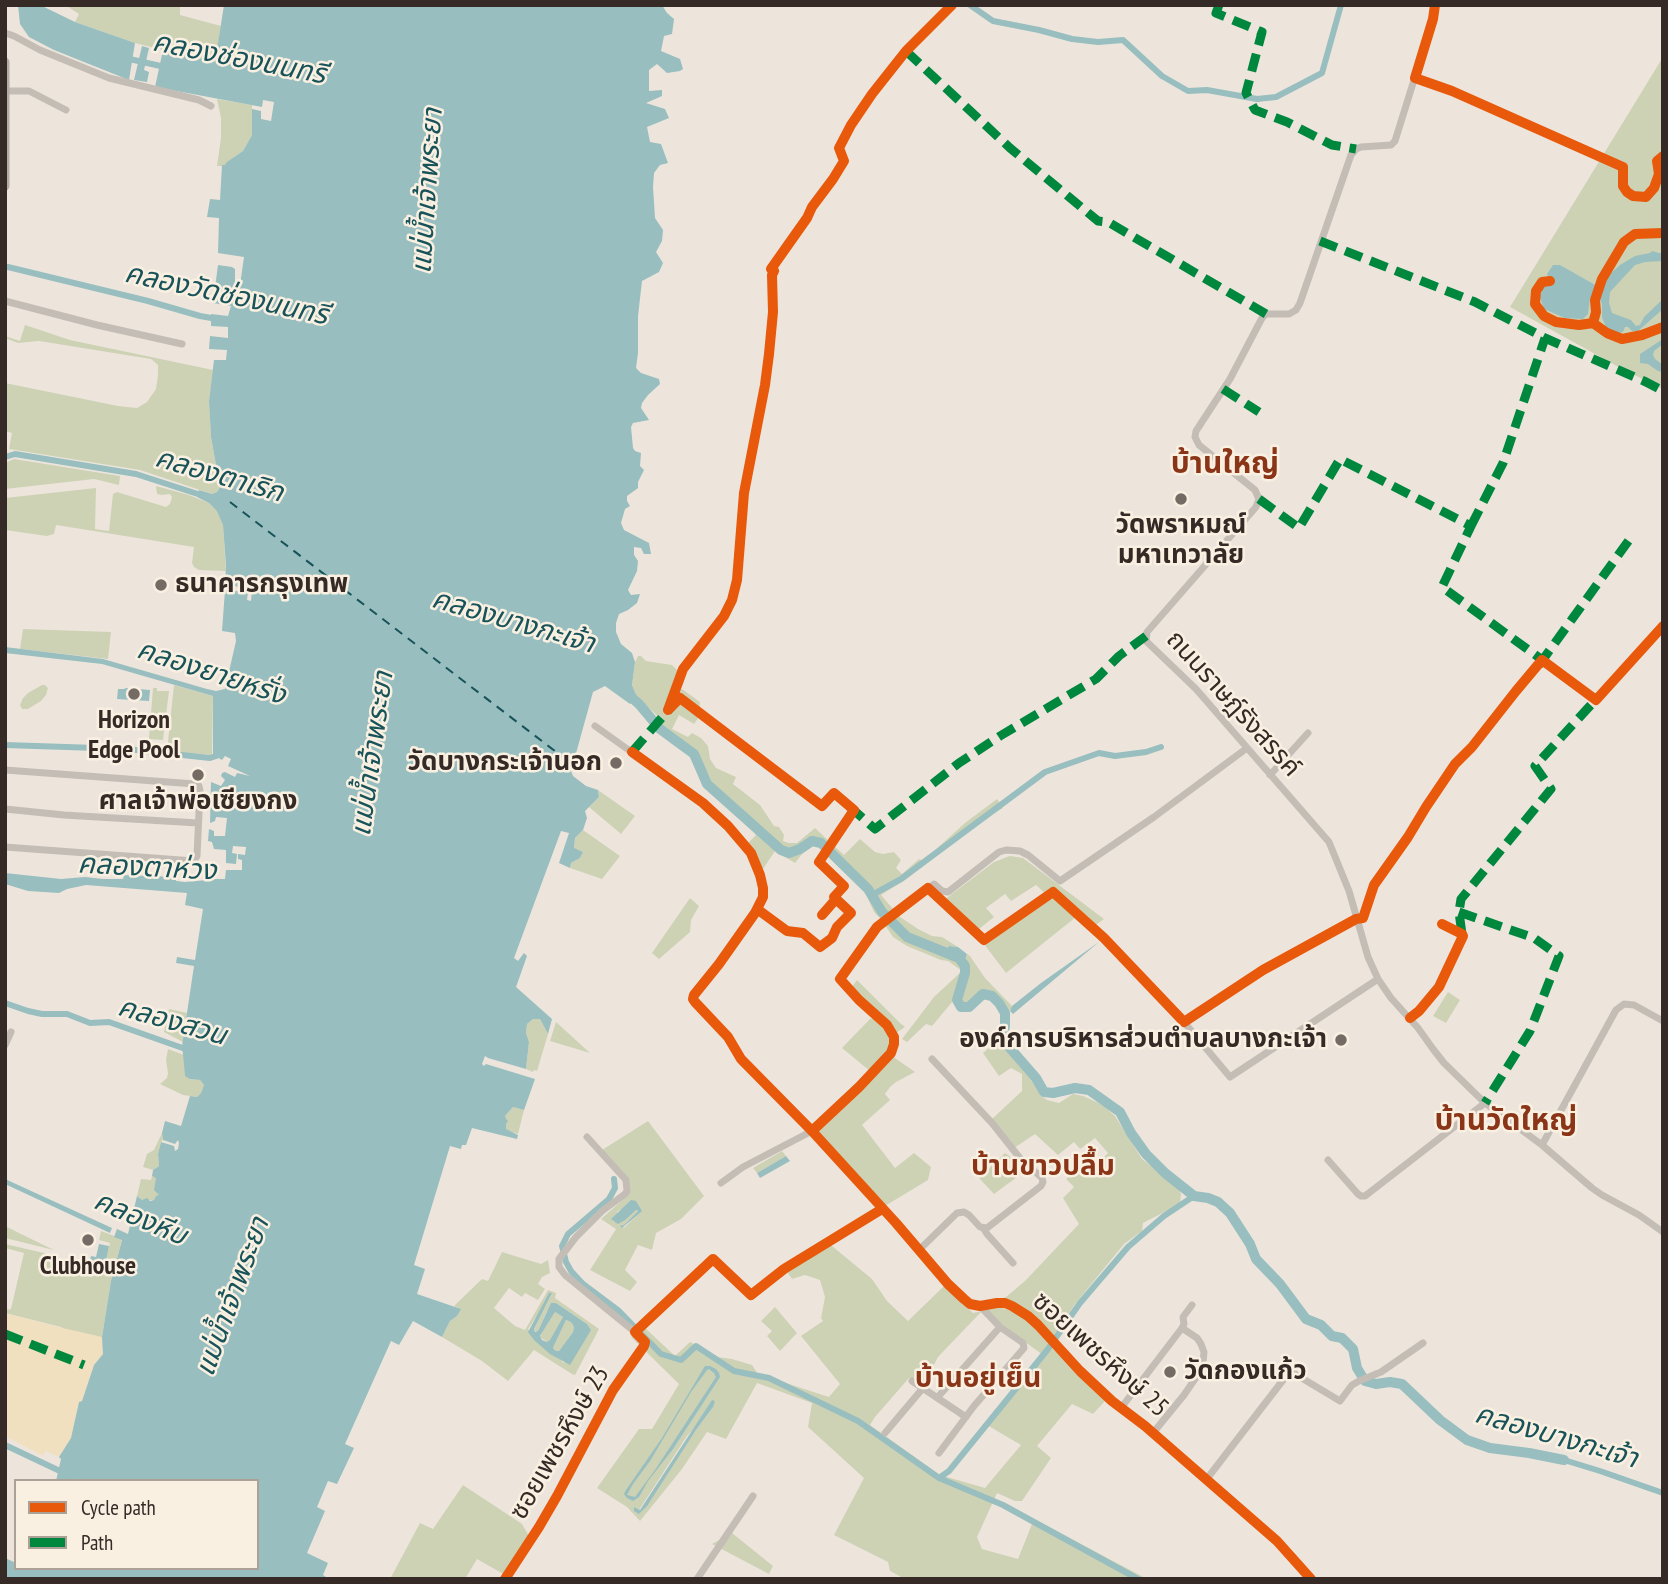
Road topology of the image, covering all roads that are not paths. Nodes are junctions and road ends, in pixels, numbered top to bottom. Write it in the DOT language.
graph roads {
  1 [pos="1435,5"];
  2 [pos="5,33"];
  3 [pos="5,62"];
  4 [pos="6,91"];
  5 [pos="211,106"];
  6 [pos="66,110"];
  7 [pos="5,186"];
  8 [pos="5,301"];
  9 [pos="182,344"];
  10 [pos="595,726"];
  11 [pos="1308,733"];
  12 [pos="1247,748"];
  13 [pos="5,770"];
  14 [pos="1270,775"];
  15 [pos="5,809"];
  16 [pos="198,823"];
  17 [pos="5,847"];
  18 [pos="1109,944"];
  19 [pos="1378,979"];
  20 [pos="1663,1021"];
  21 [pos="11,1032"];
  22 [pos="5,1045"];
  23 [pos="932,1059"];
  24 [pos="1485,1103"];
  25 [pos="812,1131"];
  26 [pos="587,1137"];
  27 [pos="1542,1145"];
  28 [pos="1328,1160"];
  29 [pos="721,1183"];
  30 [pos="984,1229"];
  31 [pos="1663,1232"];
  32 [pos="919,1250"];
  33 [pos="1013,1263"];
  34 [pos="1192,1305"];
  35 [pos="980,1306"];
  36 [pos="1000,1327"];
  37 [pos="1182,1328"];
  38 [pos="1423,1343"];
  39 [pos="912,1381"];
  40 [pos="923,1388"];
  41 [pos="937,1398"];
  42 [pos="1121,1408"];
  43 [pos="966,1417"];
  44 [pos="885,1433"];
  45 [pos="1153,1433"];
  46 [pos="939,1453"];
  47 [pos="1206,1480"];
  48 [pos="753,1496"];
  49 [pos="505,1579"];
  50 [pos="698,1579"];
  51 [pos="1311,1579"];
  1 -- 12 [label="street, ถนนราษฎ์รังสรรค์"];
  2 -- 5 [label="street"];
  3 -- 4 [label="main road"];
  4 -- 6 [label="street"];
  4 -- 7 [label="main road"];
  8 -- 9 [label="street"];
  10 -- 25 [label="street, ซอยเพชรหึงษ์ 25"];
  11 -- 14 [label="street"];
  12 -- 14 [label="street, ถนนราษฎ์รังสรรค์"];
  12 -- 25 [label="street"];
  13 -- 16 [label="street"];
  14 -- 19 [label="street, ถนนราษฎ์รังสรรค์"];
  15 -- 16 [label="street"];
  16 -- 17 [label="street"];
  18 -- 19 [label="street"];
  19 -- 24 [label="street, ถนนราษฎ์รังสรรค์"];
  20 -- 27 [label="street"];
  21 -- 22 [label="street"];
  23 -- 30 [label="street"];
  24 -- 27 [label="street, ถนนราษฎ์รังสรรค์"];
  24 -- 28 [label="street"];
  25 -- 29 [label="street"];
  25 -- 32 [label="street, ซอยเพชรหึงษ์ 25"];
  26 -- 49 [label="street, ซอยเพชรหึงษ์ 23"];
  27 -- 31 [label="street, ถนนราษฎ์รังสรรค์"];
  30 -- 32 [label="street"];
  30 -- 33 [label="street"];
  32 -- 35 [label="street, ซอยเพชรหึงษ์ 25"];
  34 -- 37 [label="street"];
  35 -- 36 [label="street"];
  35 -- 42 [label="street, ซอยเพชรหึงษ์ 25"];
  36 -- 41 [label="street"];
  36 -- 43 [label="street"];
  37 -- 42 [label="street"];
  37 -- 45 [label="street"];
  38 -- 47 [label="street"];
  39 -- 40 [label="street"];
  40 -- 41 [label="street"];
  40 -- 44 [label="street"];
  41 -- 43 [label="street"];
  42 -- 45 [label="street, ซอยเพชรหึงษ์ 25"];
  43 -- 46 [label="street"];
  45 -- 47 [label="street, ซอยเพชรหึงษ์ 25"];
  47 -- 51 [label="street, ซอยเพชรหึงษ์ 25"];
  48 -- 50 [label="street"];
}
